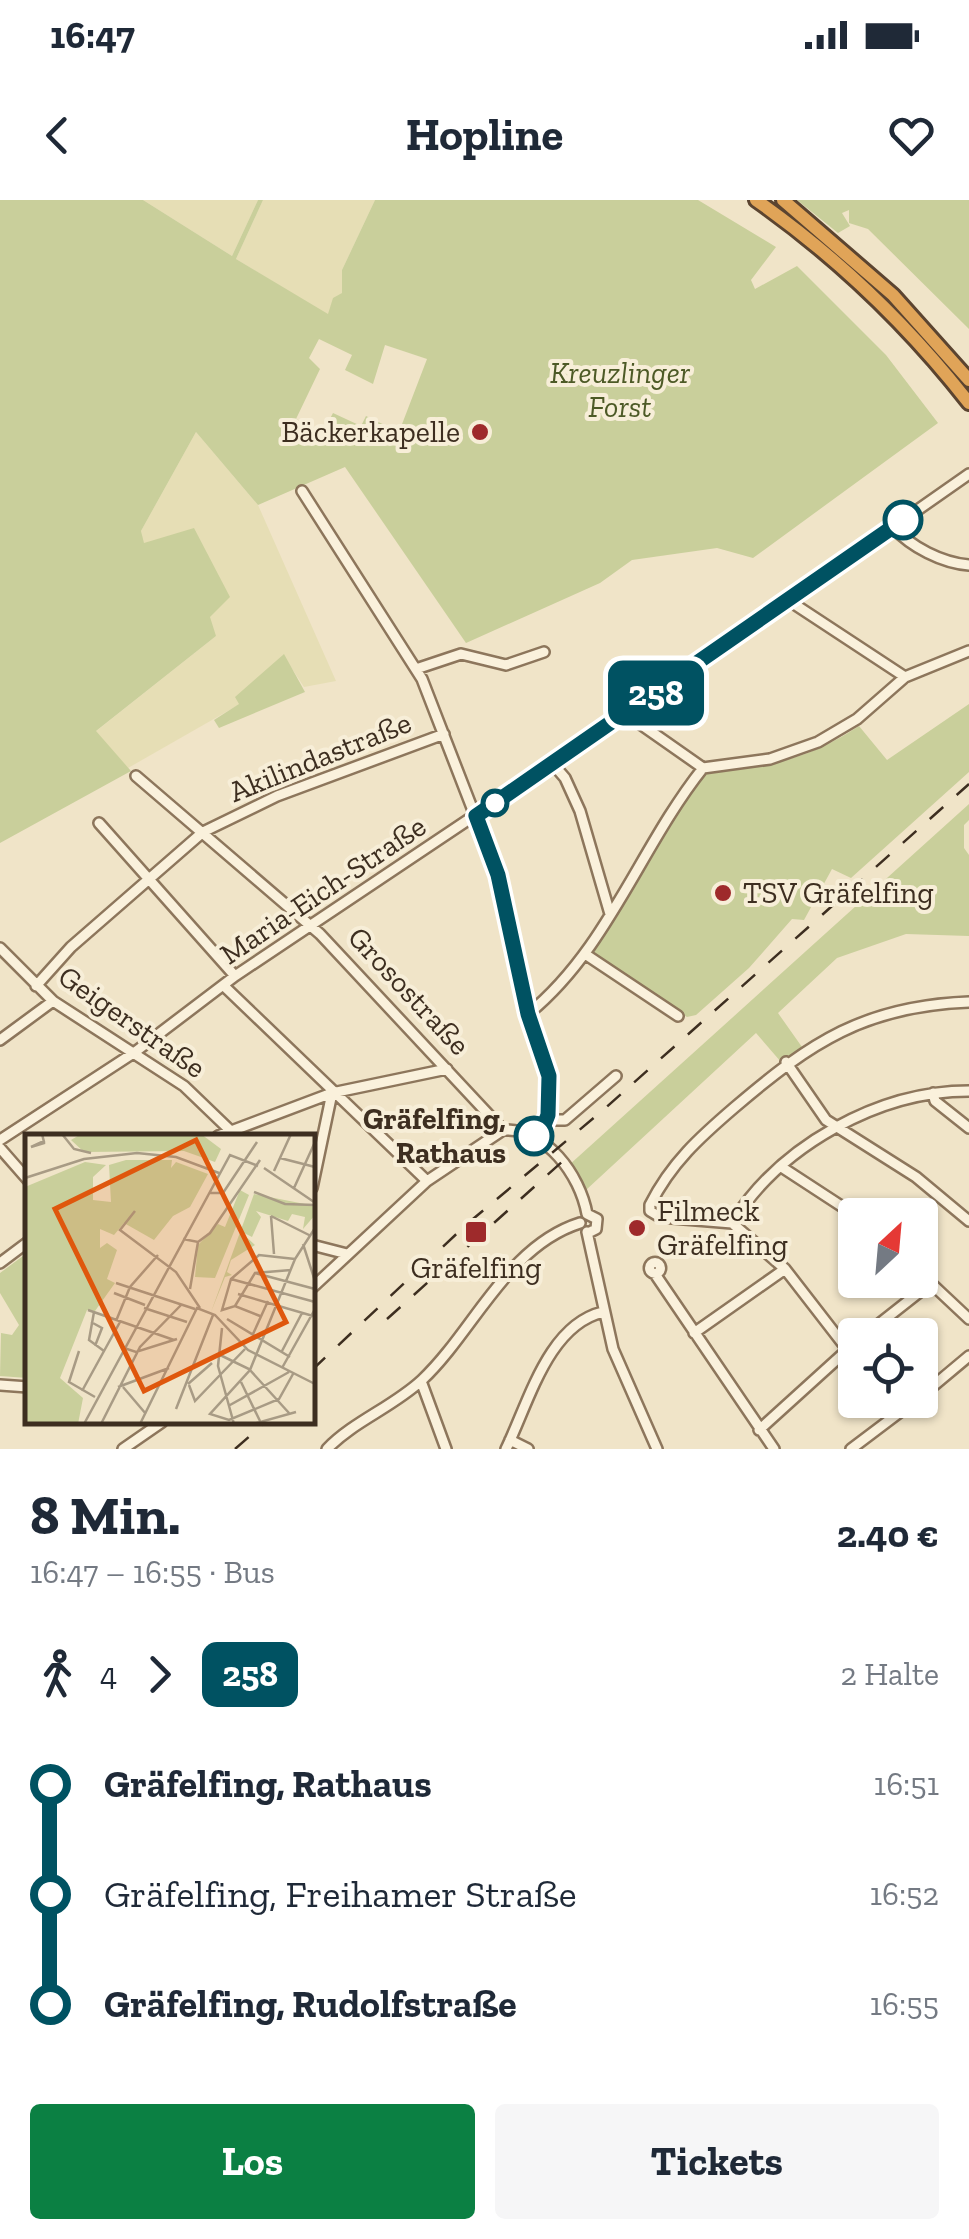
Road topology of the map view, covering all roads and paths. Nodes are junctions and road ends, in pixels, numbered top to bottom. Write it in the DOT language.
graph roads {
  1 [pos="756,200"];
  2 [pos="782,200"];
  3 [pos="969,380"];
  4 [pos="969,403"];
  5 [pos="969,474"];
  6 [pos="302,491"];
  7 [pos="893,528"];
  8 [pos="969,565"];
  9 [pos="788,600"];
  10 [pos="969,651"];
  11 [pos="544,652"];
  12 [pos="416,669"];
  13 [pos="905,677"];
  14 [pos="626,714"];
  15 [pos="444,734"];
  16 [pos="553,764"];
  17 [pos="703,768"];
  18 [pos="136,776"];
  19 [pos="476,816"];
  20 [pos="99,823"];
  21 [pos="203,832"];
  22 [pos="150,878"];
  23 [pos="610,914"];
  24 [pos="312,928"];
  25 [pos="0,948"];
  26 [pos="585,954"];
  27 [pos="236,976"];
  28 [pos="36,986"];
  29 [pos="224,987"];
  30 [pos="53,1001"];
  31 [pos="969,1002"];
  32 [pos="528,1014"];
  33 [pos="678,1016"];
  34 [pos="0,1040"];
  35 [pos="135,1052"];
  36 [pos="786,1062"];
  37 [pos="447,1069"];
  38 [pos="616,1076"];
  39 [pos="969,1091"];
  40 [pos="332,1093"];
  41 [pos="933,1093"];
  42 [pos="546,1120"];
  43 [pos="837,1126"];
  44 [pos="969,1128"];
  45 [pos="502,1130"];
  46 [pos="234,1134"];
  47 [pos="539,1138"];
  48 [pos="0,1140"];
  49 [pos="0,1148"];
  50 [pos="783,1168"];
  51 [pos="315,1174"];
  52 [pos="25,1177"];
  53 [pos="427,1181"];
  54 [pos="838,1205"];
  55 [pos="584,1219"];
  56 [pos="969,1221"];
  57 [pos="732,1222"];
  58 [pos="590,1232"];
  59 [pos="25,1244"];
  60 [pos="315,1246"];
  61 [pos="346,1254"];
  62 [pos="0,1262"];
  63 [pos="785,1268"];
  64 [pos="654,1274"];
  65 [pos="315,1285"];
  66 [pos="938,1290"];
  67 [pos="912,1298"];
  68 [pos="603,1312"];
  69 [pos="887,1318"];
  70 [pos="969,1319"];
  71 [pos="838,1331"];
  72 [pos="694,1333"];
  73 [pos="969,1356"];
  74 [pos="838,1358"];
  75 [pos="420,1382"];
  76 [pos="938,1382"];
  77 [pos="0,1385"];
  78 [pos="25,1388"];
  79 [pos="894,1418"];
  80 [pos="159,1424"];
  81 [pos="759,1430"];
  82 [pos="508,1445"];
  83 [pos="859,1447"];
  84 [pos="123,1449"];
  85 [pos="328,1449"];
  86 [pos="446,1449"];
  87 [pos="528,1449"];
  88 [pos="657,1449"];
  89 [pos="774,1449"];
  1 -- 4 [label="highway"];
  2 -- 3 [label="highway"];
  5 -- 7 [label="street, Maria-Eich-Straße"];
  6 -- 12 [label="street"];
  7 -- 8 [label="street"];
  7 -- 9 [label="street, Maria-Eich-Straße"];
  9 -- 13 [label="street"];
  9 -- 14 [label="street, Maria-Eich-Straße"];
  10 -- 13 [label="street"];
  11 -- 12 [label="street"];
  12 -- 15 [label="street"];
  13 -- 17 [label="street"];
  14 -- 16 [label="street, Maria-Eich-Straße"];
  14 -- 17 [label="street"];
  15 -- 19 [label="street"];
  15 -- 21 [label="street, Akilindastraße"];
  16 -- 19 [label="street, Maria-Eich-Straße"];
  16 -- 23 [label="street"];
  17 -- 23 [label="street"];
  18 -- 21 [label="street, Grosostraße"];
  19 -- 24 [label="street, Maria-Eich-Straße"];
  19 -- 32 [label="street"];
  20 -- 22 [label="street"];
  21 -- 22 [label="street, Akilindastraße"];
  21 -- 24 [label="street, Grosostraße"];
  22 -- 27 [label="street"];
  22 -- 28 [label="street, Akilindastraße"];
  23 -- 26 [label="street"];
  24 -- 27 [label="street, Maria-Eich-Straße"];
  24 -- 37 [label="street, Grosostraße"];
  25 -- 28 [label="street, Geigerstraße"];
  26 -- 32 [label="street"];
  26 -- 33 [label="street"];
  27 -- 29 [label="street, Maria-Eich-Straße"];
  28 -- 30 [label="street, Geigerstraße"];
  29 -- 35 [label="street, Maria-Eich-Straße"];
  29 -- 40 [label="street"];
  30 -- 34 [label="street"];
  30 -- 35 [label="street, Geigerstraße"];
  31 -- 36 [label="street"];
  32 -- 42 [label="street"];
  35 -- 46 [label="street, Geigerstraße"];
  35 -- 48 [label="street, Maria-Eich-Straße"];
  36 -- 43 [label="street"];
  36 -- 57 [label="street"];
  37 -- 40 [label="street"];
  37 -- 45 [label="street, Grosostraße"];
  38 -- 42 [label="street"];
  39 -- 41 [label="street"];
  40 -- 46 [label="street"];
  40 -- 51 [label="street"];
  40 -- 53 [label="street"];
  41 -- 43 [label="street"];
  41 -- 44 [label="street"];
  42 -- 47 [label="street"];
  43 -- 50 [label="street"];
  43 -- 56 [label="street"];
  45 -- 47 [label="street"];
  45 -- 53 [label="street"];
  47 -- 55 [label="street"];
  49 -- 52 [label="street"];
  50 -- 54 [label="street"];
  50 -- 57 [label="street"];
  53 -- 61 [label="street"];
  55 -- 58 [label="street"];
  55 -- 58 [label="street"];
  55 -- 75 [label="street"];
  57 -- 63 [label="street"];
  58 -- 68 [label="street"];
  59 -- 62 [label="street"];
  60 -- 61 [label="street"];
  61 -- 65 [label="street"];
  63 -- 71 [label="street"];
  63 -- 72 [label="street"];
  64 -- 72 [label="street"];
  66 -- 70 [label="street"];
  67 -- 69 [label="street"];
  68 -- 82 [label="street"];
  68 -- 88 [label="street"];
  72 -- 81 [label="street"];
  73 -- 76 [label="street"];
  74 -- 81 [label="street"];
  75 -- 85 [label="street"];
  75 -- 86 [label="street"];
  77 -- 78 [label="street"];
  79 -- 83 [label="street"];
  80 -- 84 [label="street"];
  81 -- 89 [label="street"];
  82 -- 87 [label="street"];
}
